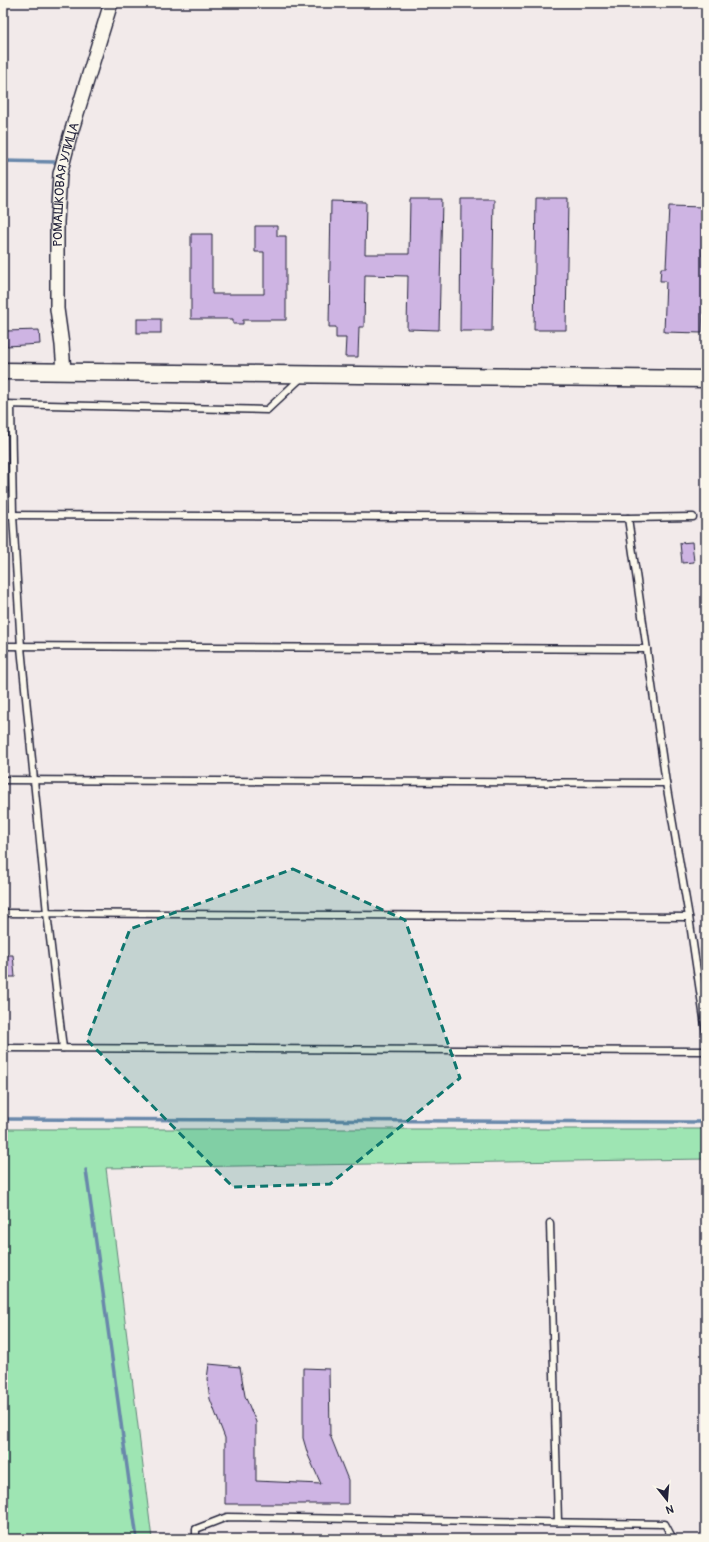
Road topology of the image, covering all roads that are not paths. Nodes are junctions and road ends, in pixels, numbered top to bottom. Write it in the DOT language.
graph roads {
  1 [pos="111,3"];
  2 [pos="3,370"];
  3 [pos="64,371"];
  4 [pos="305,374"];
  5 [pos="706,379"];
  6 [pos="3,404"];
  7 [pos="11,405"];
  8 [pos="3,515"];
  9 [pos="13,515"];
  10 [pos="693,517"];
  11 [pos="628,518"];
  12 [pos="3,646"];
  13 [pos="21,646"];
  14 [pos="647,649"];
  15 [pos="3,780"];
  16 [pos="33,780"];
  17 [pos="666,783"];
  18 [pos="3,913"];
  19 [pos="47,913"];
  20 [pos="689,917"];
  21 [pos="706,1032"];
  22 [pos="3,1048"];
  23 [pos="63,1048"];
  24 [pos="706,1051"];
  25 [pos="550,1223"];
  26 [pos="558,1522"];
  27 [pos="196,1539"];
  28 [pos="673,1539"];
  1 -- 3 [label="street, РОМАШКОВАЯ УЛИЦА"];
  2 -- 3 [label="street"];
  3 -- 4 [label="street"];
  4 -- 5 [label="street"];
  4 -- 7 [label="lane"];
  6 -- 7 [label="lane"];
  7 -- 9 [label="lane"];
  8 -- 9 [label="lane"];
  9 -- 11 [label="lane"];
  9 -- 13 [label="lane"];
  10 -- 11 [label="lane"];
  11 -- 14 [label="lane"];
  12 -- 13 [label="lane"];
  13 -- 14 [label="lane"];
  13 -- 16 [label="lane"];
  14 -- 17 [label="lane"];
  15 -- 16 [label="lane"];
  16 -- 17 [label="lane"];
  16 -- 19 [label="lane"];
  17 -- 20 [label="lane"];
  18 -- 19 [label="lane"];
  19 -- 20 [label="lane"];
  19 -- 23 [label="lane"];
  20 -- 21 [label="lane"];
  22 -- 23 [label="lane"];
  23 -- 24 [label="lane"];
  25 -- 26 [label="lane"];
  26 -- 27 [label="lane"];
  26 -- 28 [label="lane"];
}
